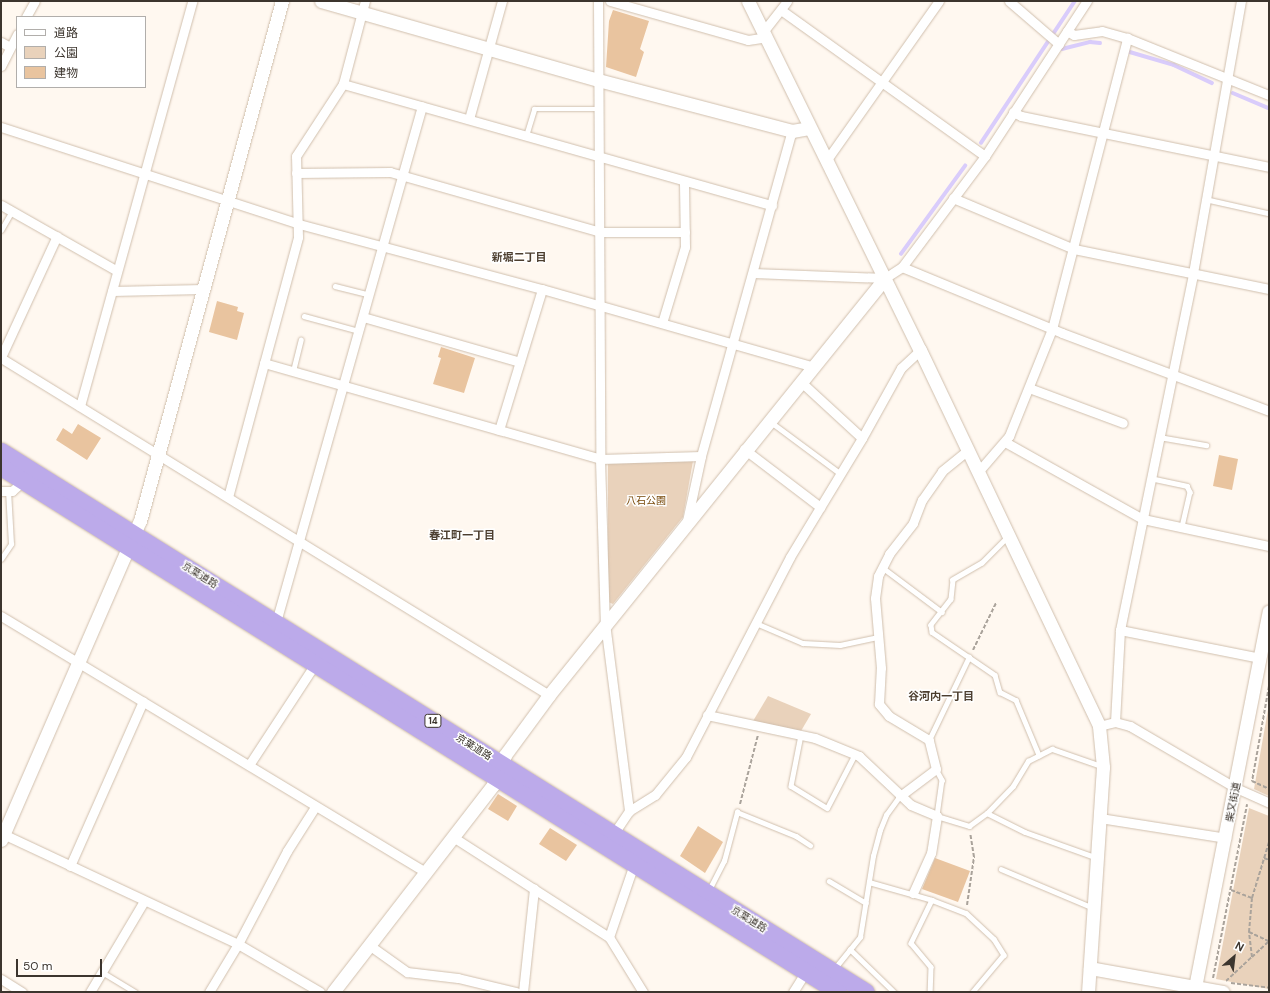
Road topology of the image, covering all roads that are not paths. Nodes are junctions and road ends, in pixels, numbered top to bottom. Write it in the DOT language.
graph roads {
  1 [pos="35,1"];
  2 [pos="192,1"];
  3 [pos="282,1"];
  4 [pos="321,1"];
  5 [pos="502,1"];
  6 [pos="598,1"];
  7 [pos="610,1"];
  8 [pos="748,1"];
  9 [pos="787,1"];
  10 [pos="939,1"];
  11 [pos="1009,1"];
  12 [pos="1087,1"];
  13 [pos="1241,1"];
  14 [pos="364,7"];
  15 [pos="781,10"];
  16 [pos="27,16"];
  17 [pos="1067,31"];
  18 [pos="764,35"];
  19 [pos="16,36"];
  20 [pos="1127,38"];
  21 [pos="1,42"];
  22 [pos="1059,44"];
  23 [pos="10,48"];
  24 [pos="489,48"];
  25 [pos="1,66"];
  26 [pos="1227,79"];
  27 [pos="598,80"];
  28 [pos="882,82"];
  29 [pos="343,84"];
  30 [pos="1269,95"];
  31 [pos="422,106"];
  32 [pos="599,109"];
  33 [pos="1013,112"];
  34 [pos="469,119"];
  35 [pos="1,127"];
  36 [pos="808,128"];
  37 [pos="792,131"];
  38 [pos="1102,133"];
  39 [pos="526,136"];
  40 [pos="1213,155"];
  41 [pos="985,156"];
  42 [pos="599,157"];
  43 [pos="826,161"];
  44 [pos="1269,167"];
  45 [pos="296,173"];
  46 [pos="144,174"];
  47 [pos="404,177"];
  48 [pos="684,181"];
  49 [pos="953,198"];
  50 [pos="1205,199"];
  51 [pos="226,203"];
  52 [pos="1,205"];
  53 [pos="772,205"];
  54 [pos="12,211"];
  55 [pos="1268,213"];
  56 [pos="300,224"];
  57 [pos="1,230"];
  58 [pos="601,232"];
  59 [pos="685,232"];
  60 [pos="57,236"];
  61 [pos="384,246"];
  62 [pos="1074,249"];
  63 [pos="902,268"];
  64 [pos="117,271"];
  65 [pos="753,273"];
  66 [pos="1192,273"];
  67 [pos="885,278"];
  68 [pos="335,286"];
  69 [pos="203,289"];
  70 [pos="542,289"];
  71 [pos="1269,289"];
  72 [pos="112,291"];
  73 [pos="370,295"];
  74 [pos="601,306"];
  75 [pos="304,316"];
  76 [pos="363,317"];
  77 [pos="662,322"];
  78 [pos="1052,329"];
  79 [pos="359,331"];
  80 [pos="301,340"];
  81 [pos="733,344"];
  82 [pos="920,350"];
  83 [pos="1,358"];
  84 [pos="520,362"];
  85 [pos="264,363"];
  86 [pos="812,366"];
  87 [pos="293,371"];
  88 [pos="1171,375"];
  89 [pos="800,381"];
  90 [pos="343,386"];
  91 [pos="1028,388"];
  92 [pos="80,406"];
  93 [pos="1269,411"];
  94 [pos="768,420"];
  95 [pos="1123,423"];
  96 [pos="499,430"];
  97 [pos="1158,436"];
  98 [pos="862,438"];
  99 [pos="1005,442"];
  100 [pos="1206,445"];
  101 [pos="744,449"];
  102 [pos="968,450"];
  103 [pos="1,451"];
  104 [pos="158,454"];
  105 [pos="701,456"];
  106 [pos="600,459"];
  107 [pos="1,467"];
  108 [pos="978,472"];
  109 [pos="841,474"];
  110 [pos="1150,478"];
  111 [pos="23,481"];
  112 [pos="5,491"];
  113 [pos="228,498"];
  114 [pos="820,507"];
  115 [pos="1143,519"];
  116 [pos="687,521"];
  117 [pos="1182,527"];
  118 [pos="1008,538"];
  119 [pos="298,541"];
  120 [pos="132,542"];
  121 [pos="1269,546"];
  122 [pos="1,559"];
  123 [pos="882,567"];
  124 [pos="1269,611"];
  125 [pos="942,612"];
  126 [pos="1,617"];
  127 [pos="276,622"];
  128 [pos="756,622"];
  129 [pos="605,623"];
  130 [pos="1120,630"];
  131 [pos="879,637"];
  132 [pos="969,657"];
  133 [pos="1263,660"];
  134 [pos="80,663"];
  135 [pos="314,664"];
  136 [pos="549,695"];
  137 [pos="143,701"];
  138 [pos="707,715"];
  139 [pos="1115,722"];
  140 [pos="1099,726"];
  141 [pos="801,735"];
  142 [pos="929,740"];
  143 [pos="855,754"];
  144 [pos="1039,755"];
  145 [pos="249,766"];
  146 [pos="1103,767"];
  147 [pos="936,768"];
  148 [pos="499,770"];
  149 [pos="1236,788"];
  150 [pos="900,796"];
  151 [pos="1269,803"];
  152 [pos="315,806"];
  153 [pos="629,811"];
  154 [pos="987,813"];
  155 [pos="937,816"];
  156 [pos="1100,818"];
  157 [pos="614,833"];
  158 [pos="2,836"];
  159 [pos="453,837"];
  160 [pos="1226,838"];
  161 [pos="810,845"];
  162 [pos="1098,858"];
  163 [pos="634,864"];
  164 [pos="70,866"];
  165 [pos="1001,869"];
  166 [pos="425,872"];
  167 [pos="829,881"];
  168 [pos="869,882"];
  169 [pos="534,889"];
  170 [pos="708,893"];
  171 [pos="913,893"];
  172 [pos="932,900"];
  173 [pos="144,901"];
  174 [pos="866,904"];
  175 [pos="1094,908"];
  176 [pos="609,937"];
  177 [pos="238,944"];
  178 [pos="369,945"];
  179 [pos="850,950"];
  180 [pos="1090,968"];
  181 [pos="833,971"];
  182 [pos="102,972"];
  183 [pos="806,972"];
  184 [pos="1,979"];
  185 [pos="1221,987"];
  186 [pos="1195,990"];
  187 [pos="18,991"];
  188 [pos="90,992"];
  189 [pos="135,992"];
  190 [pos="209,992"];
  191 [pos="320,992"];
  192 [pos="333,992"];
  193 [pos="516,992"];
  194 [pos="523,992"];
  195 [pos="643,992"];
  196 [pos="793,992"];
  197 [pos="838,992"];
  198 [pos="866,992"];
  199 [pos="894,992"];
  200 [pos="930,992"];
  201 [pos="973,992"];
  202 [pos="1088,992"];
  1 -- 16 [label="street"];
  2 -- 46 [label="street"];
  3 -- 51 [label="street"];
  4 -- 14 [label="street"];
  5 -- 24 [label="street"];
  6 -- 27 [label="street"];
  7 -- 18 [label="street"];
  8 -- 18 [label="street"];
  9 -- 15 [label="street"];
  10 -- 28 [label="street"];
  11 -- 22 [label="street"];
  12 -- 17 [label="street"];
  13 -- 26 [label="street"];
  14 -- 24 [label="street"];
  14 -- 29 [label="street"];
  15 -- 18 [label="street"];
  15 -- 28 [label="street"];
  17 -- 20 [label="street"];
  17 -- 22 [label="street"];
  18 -- 36 [label="street"];
  19 -- 23 [label="street"];
  20 -- 26 [label="street"];
  20 -- 38 [label="street"];
  21 -- 23 [label="street"];
  22 -- 33 [label="street"];
  23 -- 25 [label="street"];
  24 -- 27 [label="street"];
  24 -- 34 [label="street"];
  26 -- 30 [label="street"];
  26 -- 40 [label="street"];
  27 -- 32 [label="street"];
  27 -- 37 [label="street"];
  28 -- 41 [label="street"];
  28 -- 43 [label="street"];
  29 -- 31 [label="street"];
  29 -- 45 [label="street"];
  31 -- 34 [label="street"];
  31 -- 47 [label="street"];
  32 -- 39 [label="lane"];
  32 -- 42 [label="street"];
  33 -- 38 [label="street"];
  33 -- 41 [label="street"];
  34 -- 39 [label="street"];
  35 -- 46 [label="street"];
  36 -- 37 [label="street"];
  36 -- 43 [label="street"];
  37 -- 53 [label="street"];
  38 -- 40 [label="street"];
  38 -- 62 [label="street"];
  39 -- 42 [label="street"];
  40 -- 44 [label="street"];
  40 -- 50 [label="street"];
  41 -- 49 [label="street"];
  42 -- 48 [label="street"];
  42 -- 58 [label="street"];
  43 -- 67 [label="street"];
  45 -- 47 [label="street"];
  45 -- 56 [label="street"];
  46 -- 51 [label="street"];
  46 -- 64 [label="street"];
  47 -- 58 [label="street"];
  47 -- 61 [label="street"];
  48 -- 53 [label="street"];
  48 -- 59 [label="street"];
  49 -- 62 [label="street"];
  49 -- 63 [label="street"];
  50 -- 55 [label="lane"];
  50 -- 66 [label="street"];
  51 -- 56 [label="street"];
  51 -- 69 [label="street"];
  52 -- 54 [label="street"];
  53 -- 65 [label="street"];
  54 -- 57 [label="lane"];
  54 -- 60 [label="street"];
  56 -- 61 [label="street"];
  56 -- 85 [label="street"];
  58 -- 59 [label="street"];
  58 -- 74 [label="street"];
  59 -- 77 [label="street"];
  60 -- 64 [label="street"];
  60 -- 83 [label="street"];
  61 -- 70 [label="street"];
  61 -- 73 [label="street"];
  62 -- 66 [label="street"];
  62 -- 78 [label="street"];
  63 -- 67 [label="street"];
  63 -- 78 [label="street"];
  64 -- 72 [label="street"];
  65 -- 67 [label="street"];
  65 -- 81 [label="street"];
  66 -- 71 [label="street"];
  66 -- 88 [label="street"];
  67 -- 82 [label="street"];
  67 -- 86 [label="street"];
  68 -- 73 [label="lane"];
  69 -- 72 [label="street"];
  69 -- 104 [label="street"];
  70 -- 74 [label="street"];
  70 -- 84 [label="street"];
  72 -- 92 [label="street"];
  73 -- 76 [label="street"];
  74 -- 77 [label="street"];
  74 -- 106 [label="street"];
  75 -- 79 [label="lane"];
  76 -- 79 [label="street"];
  76 -- 84 [label="street"];
  77 -- 81 [label="street"];
  78 -- 88 [label="street"];
  78 -- 91 [label="street"];
  79 -- 90 [label="street"];
  80 -- 87 [label="lane"];
  81 -- 86 [label="street"];
  81 -- 105 [label="street"];
  82 -- 98 [label="street"];
  82 -- 102 [label="street"];
  83 -- 92 [label="street"];
  84 -- 96 [label="street"];
  85 -- 87 [label="street"];
  85 -- 113 [label="street"];
  86 -- 89 [label="street"];
  87 -- 90 [label="street"];
  88 -- 93 [label="street"];
  88 -- 97 [label="street"];
  89 -- 94 [label="street"];
  89 -- 98 [label="street"];
  90 -- 96 [label="street"];
  90 -- 119 [label="street"];
  91 -- 95 [label="street"];
  91 -- 99 [label="street"];
  92 -- 104 [label="street"];
  94 -- 101 [label="street"];
  94 -- 109 [label="lane"];
  96 -- 106 [label="street"];
  97 -- 100 [label="lane"];
  97 -- 110 [label="street"];
  98 -- 109 [label="street"];
  99 -- 108 [label="street"];
  99 -- 115 [label="street"];
  101 -- 114 [label="street"];
  101 -- 116 [label="street"];
  102 -- 108 [label="street"];
  102 -- 123 [label="street"];
  103 -- 120 [label="highway, 京葉道路 / 14"];
  104 -- 113 [label="street"];
  104 -- 120 [label="street"];
  105 -- 106 [label="street"];
  105 -- 116 [label="street"];
  106 -- 129 [label="street"];
  107 -- 111 [label="highway, 京葉道路 / 14"];
  108 -- 118 [label="street"];
  109 -- 114 [label="street"];
  110 -- 115 [label="street"];
  110 -- 117 [label="lane"];
  111 -- 112 [label="street"];
  111 -- 120 [label="highway, 京葉道路 / 14"];
  112 -- 122 [label="lane"];
  113 -- 119 [label="street"];
  114 -- 128 [label="street"];
  115 -- 117 [label="street"];
  115 -- 130 [label="street"];
  116 -- 129 [label="street"];
  117 -- 121 [label="street"];
  118 -- 125 [label="lane"];
  118 -- 140 [label="street"];
  119 -- 127 [label="street"];
  119 -- 136 [label="street"];
  120 -- 127 [label="highway, 京葉道路 / 14"];
  120 -- 134 [label="street"];
  120 -- 135 [label="highway, 京葉道路 / 14"];
  123 -- 125 [label="lane"];
  123 -- 131 [label="street"];
  124 -- 133 [label="street, 柴又街道"];
  125 -- 132 [label="lane"];
  126 -- 134 [label="street"];
  127 -- 148 [label="highway, 京葉道路 / 14"];
  128 -- 131 [label="lane"];
  128 -- 138 [label="street"];
  129 -- 136 [label="street"];
  129 -- 153 [label="street"];
  130 -- 133 [label="street"];
  130 -- 139 [label="street"];
  131 -- 142 [label="street"];
  132 -- 142 [label="lane"];
  132 -- 144 [label="lane"];
  133 -- 149 [label="street, 柴又街道"];
  134 -- 137 [label="street"];
  134 -- 158 [label="street"];
  135 -- 145 [label="street"];
  135 -- 148 [label="highway, 京葉道路 / 14"];
  136 -- 148 [label="street"];
  137 -- 145 [label="street"];
  137 -- 164 [label="street"];
  138 -- 141 [label="street"];
  138 -- 153 [label="street"];
  139 -- 140 [label="street"];
  139 -- 149 [label="street"];
  140 -- 146 [label="street"];
  141 -- 143 [label="street"];
  141 -- 143 [label="lane"];
  142 -- 147 [label="street"];
  143 -- 150 [label="street"];
  144 -- 146 [label="lane"];
  144 -- 154 [label="lane"];
  145 -- 152 [label="street"];
  146 -- 156 [label="street"];
  147 -- 150 [label="street"];
  147 -- 155 [label="lane"];
  148 -- 157 [label="highway, 京葉道路 / 14"];
  148 -- 159 [label="street"];
  148 -- 163 [label="highway, 京葉道路 / 14"];
  149 -- 151 [label="street"];
  149 -- 160 [label="street, 柴又街道"];
  150 -- 155 [label="street"];
  150 -- 168 [label="lane"];
  152 -- 166 [label="street"];
  152 -- 177 [label="street"];
  153 -- 157 [label="street"];
  154 -- 155 [label="lane"];
  154 -- 162 [label="lane"];
  155 -- 171 [label="street"];
  156 -- 160 [label="street"];
  156 -- 162 [label="street"];
  157 -- 170 [label="highway, 京葉道路 / 14"];
  158 -- 164 [label="street"];
  159 -- 166 [label="street"];
  159 -- 169 [label="street"];
  160 -- 186 [label="street, 柴又街道"];
  161 -- 170 [label="lane"];
  162 -- 175 [label="street"];
  163 -- 176 [label="street"];
  163 -- 183 [label="highway, 京葉道路 / 14"];
  164 -- 173 [label="street"];
  165 -- 175 [label="lane"];
  166 -- 178 [label="street"];
  167 -- 174 [label="lane"];
  168 -- 171 [label="lane"];
  168 -- 174 [label="lane"];
  169 -- 176 [label="street"];
  169 -- 194 [label="street"];
  170 -- 181 [label="highway, 京葉道路 / 14"];
  171 -- 172 [label="lane"];
  172 -- 200 [label="lane"];
  172 -- 201 [label="lane"];
  173 -- 177 [label="street"];
  173 -- 182 [label="street"];
  174 -- 179 [label="lane"];
  175 -- 180 [label="street"];
  176 -- 195 [label="street"];
  177 -- 190 [label="street"];
  177 -- 191 [label="street"];
  178 -- 192 [label="street"];
  178 -- 193 [label="street"];
  179 -- 181 [label="lane"];
  179 -- 199 [label="lane"];
  180 -- 186 [label="street"];
  180 -- 202 [label="street"];
  181 -- 198 [label="highway, 京葉道路 / 14"];
  182 -- 188 [label="street"];
  182 -- 189 [label="lane"];
  183 -- 196 [label="street"];
  183 -- 197 [label="highway, 京葉道路 / 14"];
  184 -- 187 [label="street"];
  185 -- 186 [label="street"];
}
